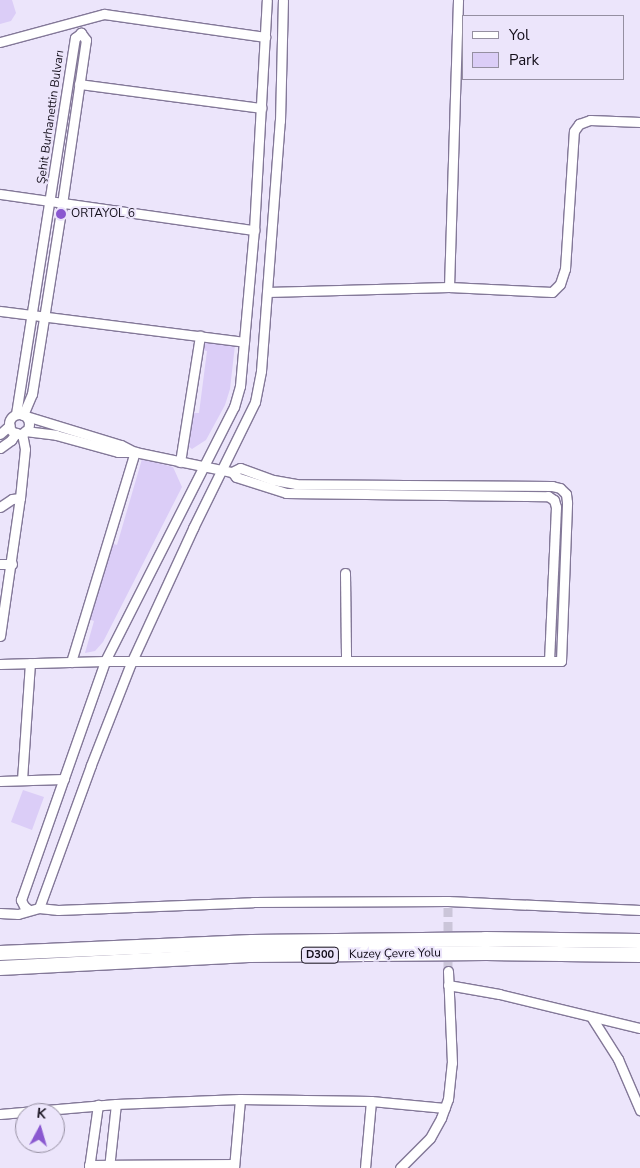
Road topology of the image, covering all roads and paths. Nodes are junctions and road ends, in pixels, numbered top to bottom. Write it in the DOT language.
graph roads {
  1 [pos="267,0"];
  2 [pos="283,0"];
  3 [pos="458,0"];
  4 [pos="80,19"];
  5 [pos="81,32"];
  6 [pos="265,37"];
  7 [pos="0,42"];
  8 [pos="79,84"];
  9 [pos="261,108"];
  10 [pos="640,122"];
  11 [pos="0,194"];
  12 [pos="51,202"];
  13 [pos="62,204"];
  14 [pos="254,230"];
  15 [pos="449,287"];
  16 [pos="267,292"];
  17 [pos="0,311"];
  18 [pos="32,314"];
  19 [pos="44,316"];
  20 [pos="200,336"];
  21 [pos="244,342"];
  22 [pos="22,415"];
  23 [pos="18,430"];
  24 [pos="0,434"];
  25 [pos="0,448"];
  26 [pos="135,452"];
  27 [pos="180,462"];
  28 [pos="204,466"];
  29 [pos="227,471"];
  30 [pos="563,491"];
  31 [pos="20,498"];
  32 [pos="554,500"];
  33 [pos="0,507"];
  34 [pos="0,564"];
  35 [pos="12,564"];
  36 [pos="345,573"];
  37 [pos="0,636"];
  38 [pos="105,661"];
  39 [pos="346,661"];
  40 [pos="550,661"];
  41 [pos="71,662"];
  42 [pos="30,663"];
  43 [pos="132,663"];
  44 [pos="0,664"];
  45 [pos="64,779"];
  46 [pos="22,780"];
  47 [pos="0,781"];
  48 [pos="39,908"];
  49 [pos="29,910"];
  50 [pos="640,910"];
  51 [pos="0,913"];
  52 [pos="640,941"];
  53 [pos="0,953"];
  54 [pos="640,955"];
  55 [pos="0,968"];
  56 [pos="448,972"];
  57 [pos="448,984"];
  58 [pos="592,1018"];
  59 [pos="640,1028"];
  60 [pos="240,1100"];
  61 [pos="371,1101"];
  62 [pos="116,1104"];
  63 [pos="98,1105"];
  64 [pos="445,1108"];
  65 [pos="640,1110"];
  66 [pos="0,1114"];
  67 [pos="234,1166"];
  68 [pos="89,1167"];
  69 [pos="109,1167"];
  70 [pos="365,1168"];
  71 [pos="400,1168"];
  1 -- 6 [label="street"];
  2 -- 16 [label="street"];
  3 -- 15 [label="street"];
  4 -- 5 [label="street"];
  4 -- 6 [label="street"];
  4 -- 7 [label="street"];
  5 -- 8 [label="street, Şehit Burhanettin Bulvarı"];
  5 -- 12 [label="street, Şehit Burhanettin Bulvarı"];
  6 -- 9 [label="street"];
  8 -- 9 [label="street"];
  8 -- 13 [label="street, Şehit Burhanettin Bulvarı"];
  9 -- 14 [label="street"];
  10 -- 15 [label="street"];
  11 -- 12 [label="street"];
  12 -- 13 [label="street"];
  12 -- 18 [label="street, Şehit Burhanettin Bulvarı"];
  13 -- 14 [label="street"];
  13 -- 19 [label="street, Şehit Burhanettin Bulvarı"];
  14 -- 21 [label="street"];
  15 -- 16 [label="street"];
  16 -- 29 [label="street"];
  17 -- 18 [label="street"];
  18 -- 19 [label="street"];
  18 -- 22 [label="street, Şehit Burhanettin Bulvarı"];
  19 -- 20 [label="street"];
  19 -- 22 [label="street, Şehit Burhanettin Bulvarı"];
  20 -- 21 [label="street"];
  20 -- 27 [label="street"];
  21 -- 28 [label="street"];
  22 -- 23 [label="street"];
  22 -- 23 [label="street"];
  22 -- 26 [label="street"];
  23 -- 24 [label="street"];
  23 -- 25 [label="street"];
  23 -- 26 [label="street"];
  23 -- 31 [label="street"];
  26 -- 27 [label="street"];
  26 -- 41 [label="street"];
  27 -- 28 [label="street"];
  28 -- 29 [label="street"];
  28 -- 38 [label="street"];
  29 -- 30 [label="street"];
  29 -- 32 [label="street"];
  29 -- 43 [label="street"];
  30 -- 32 [label="street"];
  30 -- 40 [label="street"];
  31 -- 33 [label="street"];
  31 -- 35 [label="street"];
  32 -- 40 [label="street"];
  34 -- 35 [label="street"];
  35 -- 37 [label="street"];
  36 -- 39 [label="street"];
  38 -- 41 [label="street"];
  38 -- 43 [label="street"];
  38 -- 45 [label="street"];
  39 -- 40 [label="street"];
  39 -- 43 [label="street"];
  41 -- 42 [label="street"];
  42 -- 44 [label="street"];
  42 -- 46 [label="street"];
  43 -- 48 [label="street"];
  45 -- 46 [label="street"];
  45 -- 49 [label="street"];
  46 -- 47 [label="street"];
  48 -- 49 [label="street"];
  48 -- 50 [label="street"];
  49 -- 51 [label="street"];
  52 -- 53 [label="highway, Kuzey Çevre Yolu / D300"];
  54 -- 55 [label="highway, Kuzey Çevre Yolu / D300"];
  56 -- 57 [label="street"];
  57 -- 58 [label="street"];
  57 -- 64 [label="street"];
  58 -- 59 [label="street"];
  58 -- 65 [label="street"];
  60 -- 61 [label="street"];
  60 -- 62 [label="street"];
  60 -- 67 [label="street"];
  61 -- 64 [label="street"];
  61 -- 70 [label="street"];
  62 -- 63 [label="street"];
  62 -- 69 [label="street"];
  63 -- 66 [label="street"];
  63 -- 68 [label="street"];
  64 -- 71 [label="street"];
  67 -- 69 [label="street"];
  68 -- 69 [label="street"];
}
